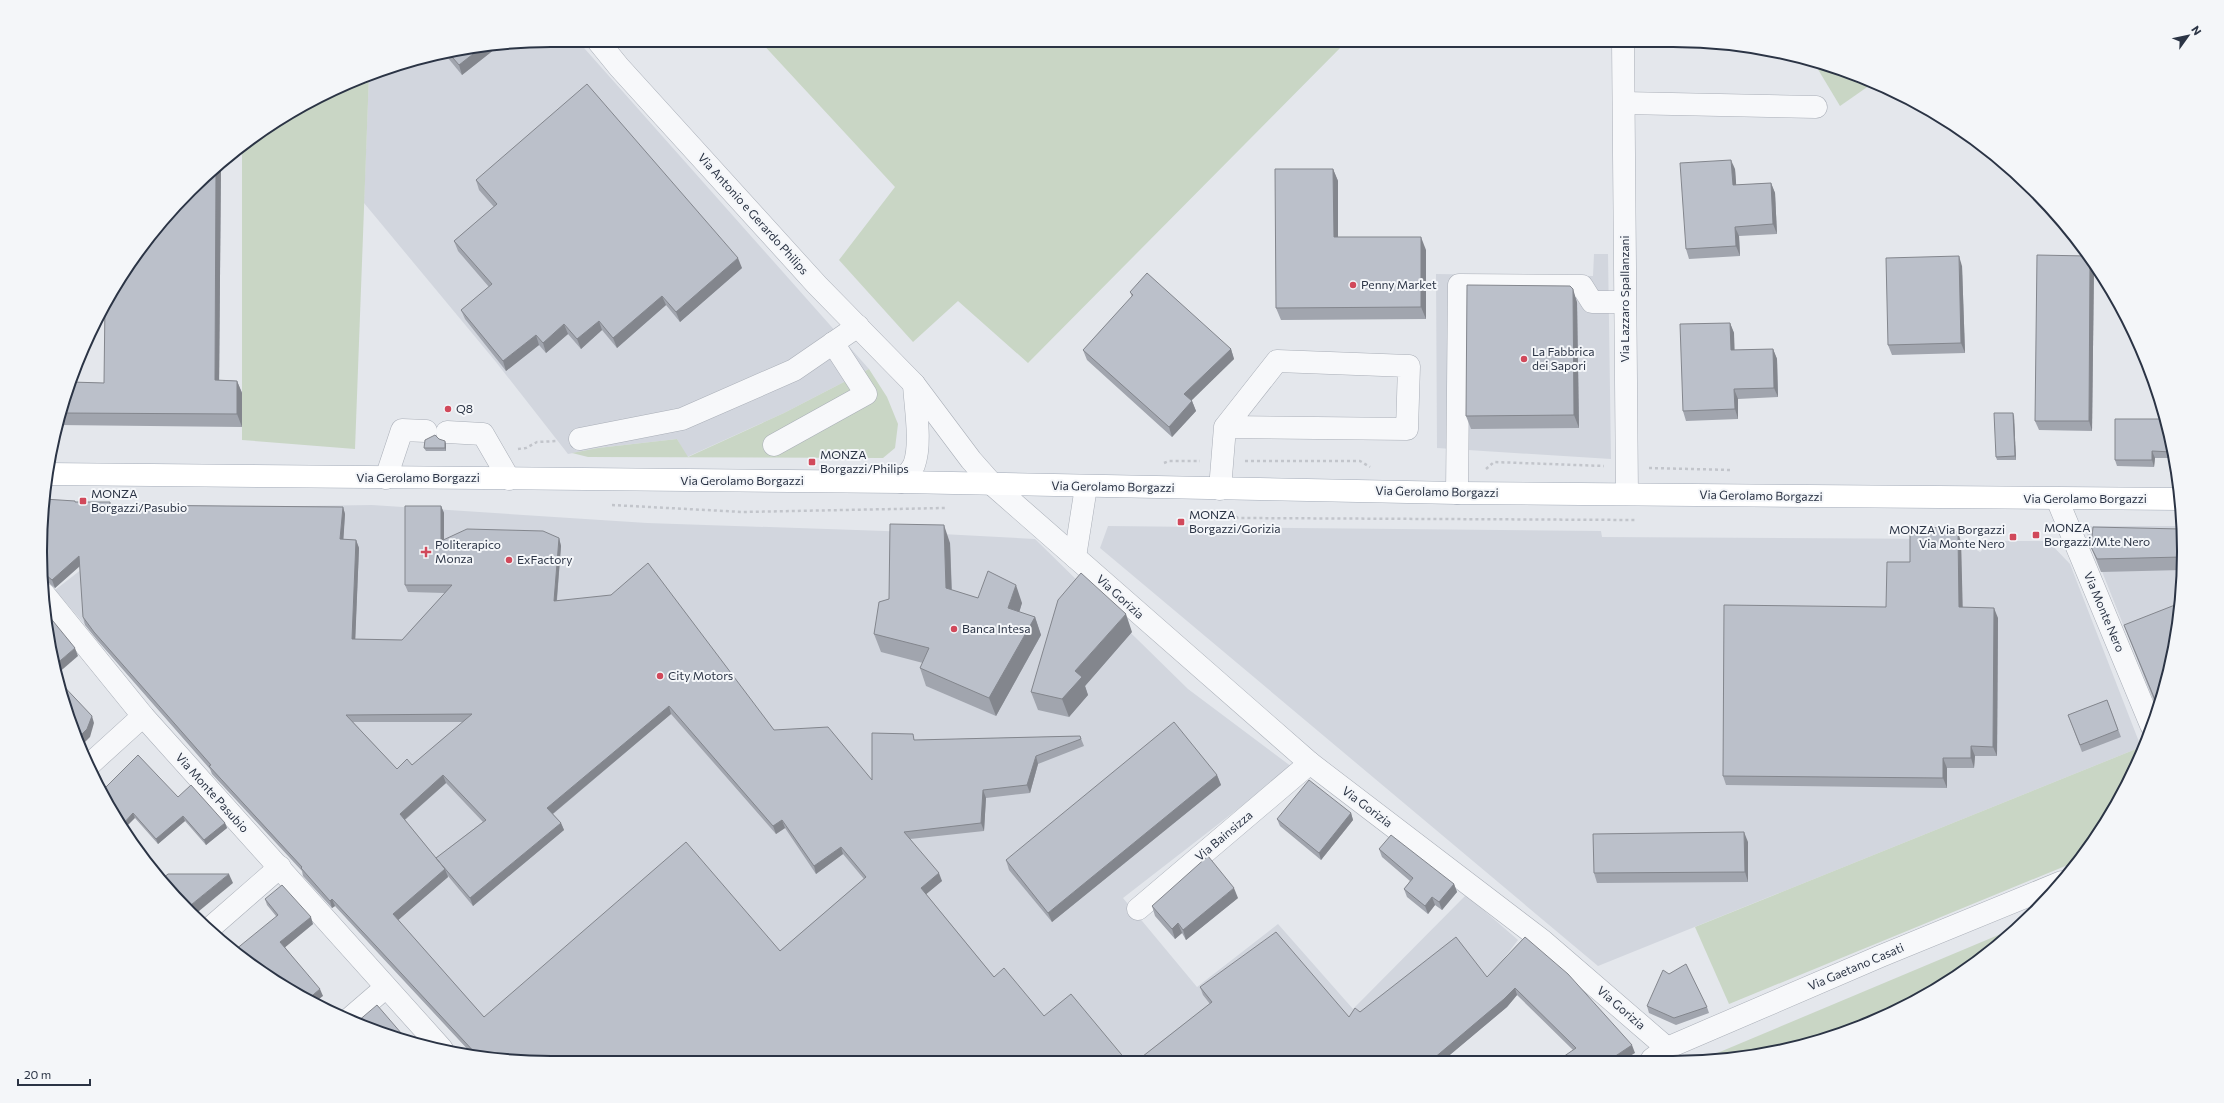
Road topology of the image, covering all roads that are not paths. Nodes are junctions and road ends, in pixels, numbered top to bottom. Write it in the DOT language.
graph roads {
  1 [pos="603,47"];
  2 [pos="1623,47"];
  3 [pos="1624,103"];
  4 [pos="1816,107"];
  5 [pos="1624,302"];
  6 [pos="858,326"];
  7 [pos="833,343"];
  8 [pos="914,384"];
  9 [pos="1225,427"];
  10 [pos="580,439"];
  11 [pos="774,445"];
  12 [pos="53,474"];
  13 [pos="386,478"];
  14 [pos="509,479"];
  15 [pos="900,482"];
  16 [pos="1457,483"];
  17 [pos="994,486"];
  18 [pos="1086,487"];
  19 [pos="1220,489"];
  20 [pos="1627,494"];
  21 [pos="2057,499"];
  22 [pos="2174,499"];
  23 [pos="1075,557"];
  24 [pos="50,601"];
  25 [pos="143,716"];
  26 [pos="2148,719"];
  27 [pos="93,762"];
  28 [pos="1310,763"];
  29 [pos="280,867"];
  30 [pos="2049,887"];
  31 [pos="1138,909"];
  32 [pos="213,925"];
  33 [pos="385,988"];
  34 [pos="353,1016"];
  35 [pos="436,1042"];
  36 [pos="1660,1054"];
  1 -- 6 [label="street, Via Antonio e Gerardo Philips"];
  2 -- 3 [label="street, Via Lazzaro Spallanzani"];
  3 -- 4 [label="street"];
  3 -- 5 [label="street, Via Lazzaro Spallanzani"];
  5 -- 16 [label="street"];
  5 -- 20 [label="street, Via Lazzaro Spallanzani"];
  6 -- 7 [label="street"];
  6 -- 8 [label="street, Via Antonio e Gerardo Philips"];
  7 -- 10 [label="street"];
  7 -- 11 [label="street"];
  8 -- 15 [label="street"];
  8 -- 17 [label="street, Via Antonio e Gerardo Philips"];
  9 -- 9 [label="street"];
  9 -- 19 [label="street"];
  12 -- 13 [label="main road, Via Gerolamo Borgazzi"];
  13 -- 14 [label="main road, Via Gerolamo Borgazzi"];
  13 -- 14 [label="street"];
  14 -- 15 [label="main road, Via Gerolamo Borgazzi"];
  15 -- 17 [label="main road, Via Gerolamo Borgazzi"];
  16 -- 19 [label="main road, Via Gerolamo Borgazzi"];
  16 -- 20 [label="main road, Via Gerolamo Borgazzi"];
  17 -- 18 [label="main road, Via Gerolamo Borgazzi"];
  17 -- 23 [label="street, Via Gorizia"];
  18 -- 19 [label="main road, Via Gerolamo Borgazzi"];
  18 -- 23 [label="street"];
  20 -- 21 [label="main road, Via Gerolamo Borgazzi"];
  21 -- 22 [label="main road, Via Gerolamo Borgazzi"];
  21 -- 26 [label="street, Via Monte Nero"];
  23 -- 28 [label="street, Via Gorizia"];
  24 -- 25 [label="street, Via Monte Pasubio"];
  25 -- 27 [label="street"];
  25 -- 29 [label="street, Via Monte Pasubio"];
  28 -- 31 [label="street, Via Bainsizza"];
  28 -- 36 [label="street, Via Gorizia"];
  29 -- 32 [label="street"];
  29 -- 33 [label="street, Via Monte Pasubio"];
  30 -- 36 [label="street, Via Gaetano Casati"];
  33 -- 34 [label="street"];
  33 -- 35 [label="street, Via Monte Pasubio"];
}
